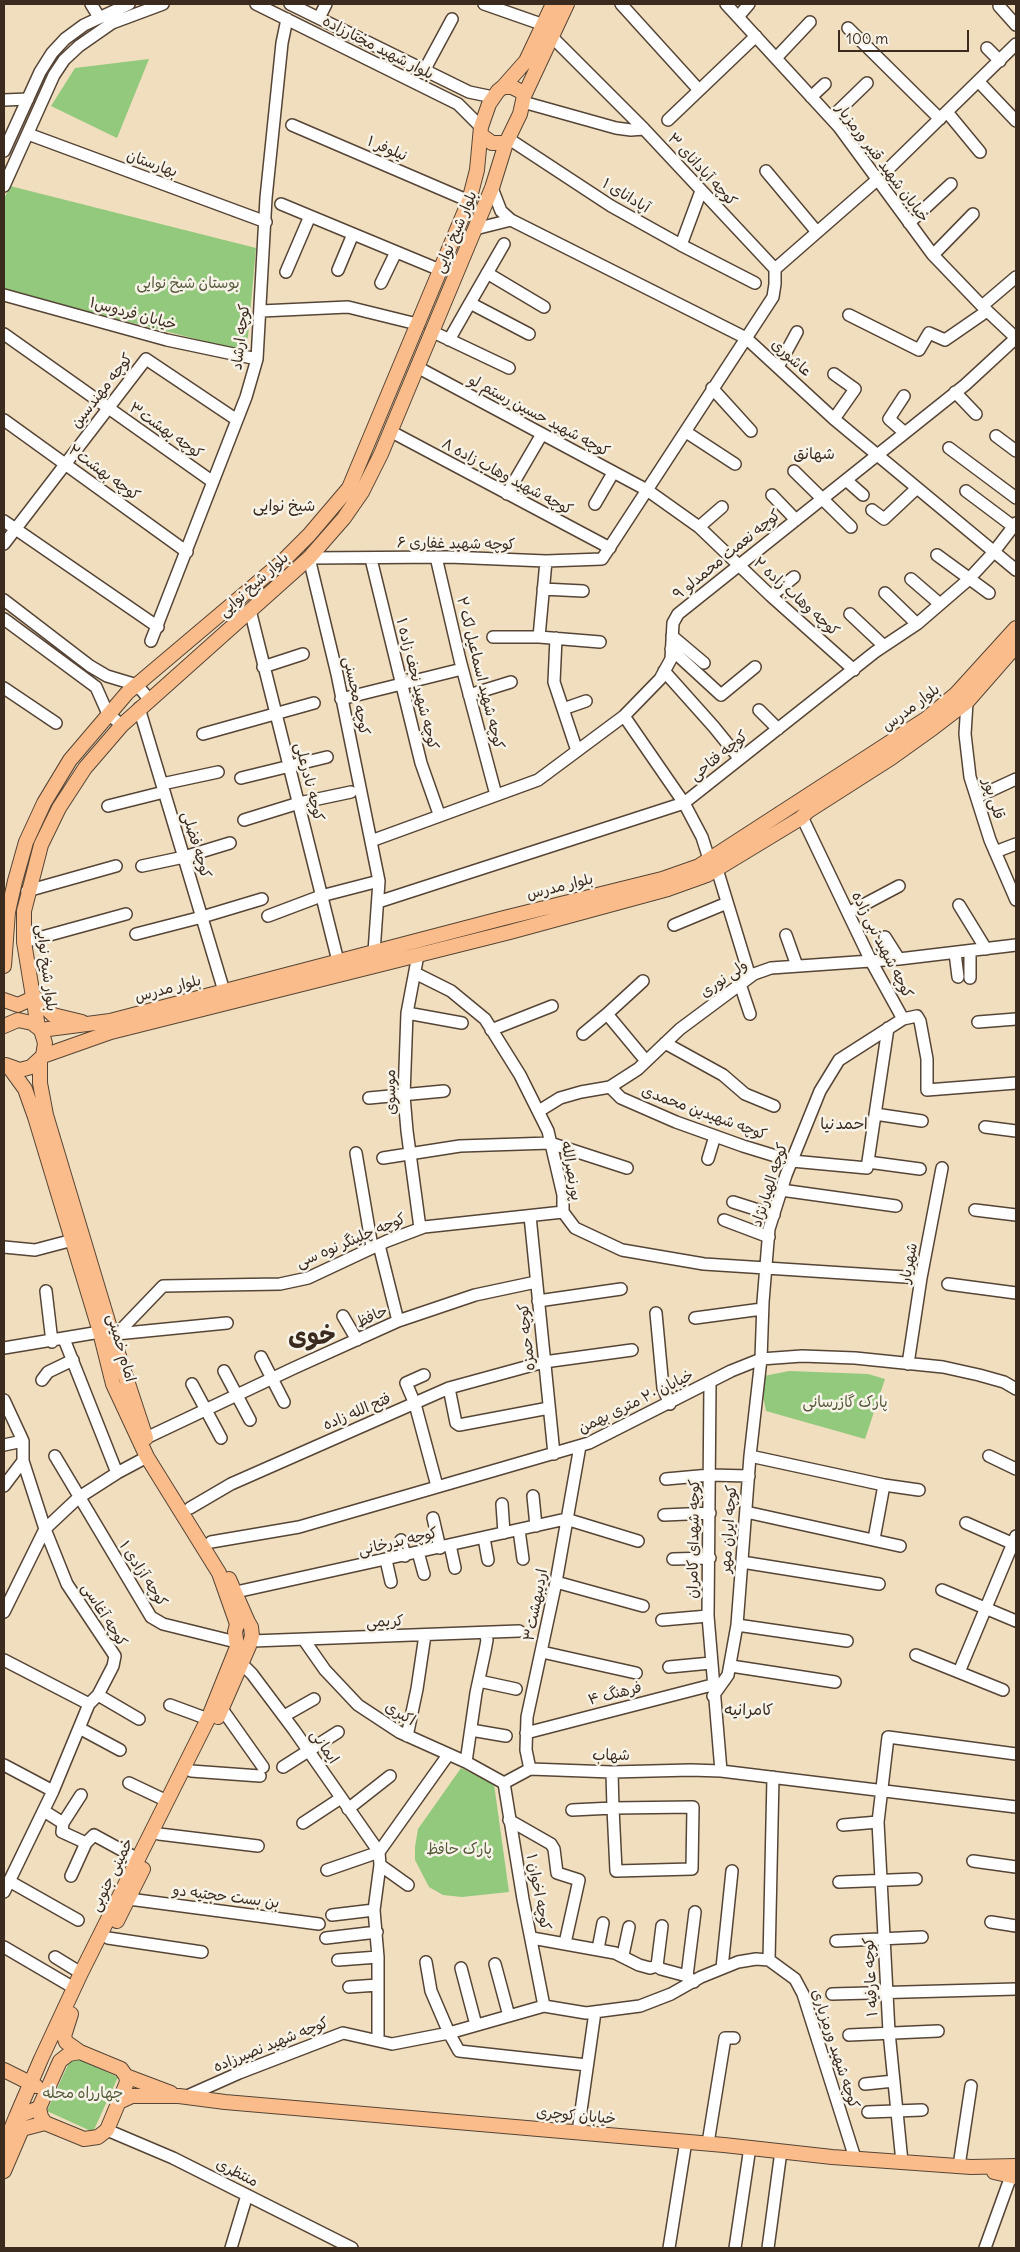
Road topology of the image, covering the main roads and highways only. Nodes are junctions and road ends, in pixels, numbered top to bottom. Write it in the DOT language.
graph roads {
  1 [pos="553,4"];
  2 [pos="568,4"];
  3 [pos="503,87"];
  4 [pos="523,99"];
  5 [pos="481,131"];
  6 [pos="508,141"];
  7 [pos="1016,628"];
  8 [pos="1016,646"];
  9 [pos="713,864"];
  10 [pos="4,966"];
  11 [pos="33,996"];
  12 [pos="4,1000"];
  13 [pos="95,1024"];
  14 [pos="4,1026"];
  15 [pos="69,1028"];
  16 [pos="39,1029"];
  17 [pos="73,1045"];
  18 [pos="41,1058"];
  19 [pos="6,1065"];
  20 [pos="40,1083"];
  21 [pos="25,1089"];
  22 [pos="243,1623"];
  23 [pos="243,1644"];
  24 [pos="80,2052"];
  25 [pos="41,2059"];
  26 [pos="4,2070"];
  27 [pos="55,2071"];
  28 [pos="126,2076"];
  29 [pos="30,2083"];
  30 [pos="46,2092"];
  31 [pos="182,2096"];
  32 [pos="118,2102"];
  33 [pos="40,2108"];
  34 [pos="16,2118"];
  35 [pos="45,2123"];
  36 [pos="4,2146"];
  37 [pos="4,2171"];
  38 [pos="1014,2173"];
  1 -- 3 [label="main road"];
  2 -- 4 [label="main road"];
  3 -- 4 [label="main road"];
  3 -- 5 [label="main road, بلوار شیخ نوایی"];
  4 -- 6 [label="main road, بلوار شیخ نوایی"];
  5 -- 6 [label="main road"];
  5 -- 10 [label="main road, بلوار شیخ نوایی"];
  6 -- 11 [label="main road, بلوار شیخ نوایی"];
  7 -- 9 [label="main road, بلوار مدرس"];
  8 -- 9 [label="main road, بلوار مدرس"];
  9 -- 13 [label="main road, بلوار مدرس"];
  9 -- 17 [label="main road, بلوار مدرس"];
  11 -- 12 [label="main road"];
  11 -- 13 [label="main road"];
  11 -- 16 [label="main road, بلوار شیخ نوایی"];
  13 -- 15 [label="main road, بلوار مدرس"];
  14 -- 16 [label="main road, بلوار مدرس"];
  15 -- 16 [label="main road, بلوار مدرس"];
  15 -- 17 [label="main road"];
  16 -- 18 [label="main road, بلوار شیخ نوایی"];
  17 -- 18 [label="main road, بلوار مدرس"];
  18 -- 19 [label="main road, بلوار مدرس"];
  18 -- 20 [label="main road, امام خمینی"];
  19 -- 21 [label="main road, امام خمینی"];
  20 -- 21 [label="main road"];
  20 -- 22 [label="main road, امام خمینی"];
  21 -- 22 [label="main road, امام خمینی"];
  22 -- 23 [label="main road"];
  23 -- 24 [label="main road, خمینی جنوبی"];
  23 -- 25 [label="main road, خمینی جنوبی"];
  24 -- 27 [label="main road"];
  24 -- 28 [label="main road"];
  25 -- 27 [label="main road"];
  25 -- 29 [label="main road, خمینی جنوبی"];
  26 -- 29 [label="main road"];
  27 -- 30 [label="main road"];
  28 -- 31 [label="main road, خیابان کوچری"];
  28 -- 32 [label="main road"];
  29 -- 30 [label="main road"];
  29 -- 34 [label="main road, خمینی جنوبی"];
  30 -- 33 [label="main road"];
  31 -- 32 [label="main road, خیابان کوچری"];
  31 -- 38 [label="main road, خیابان کوچری"];
  32 -- 35 [label="main road"];
  33 -- 34 [label="main road"];
  33 -- 35 [label="main road"];
  34 -- 36 [label="main road, خمینی جنوبی"];
  35 -- 37 [label="main road"];
}
